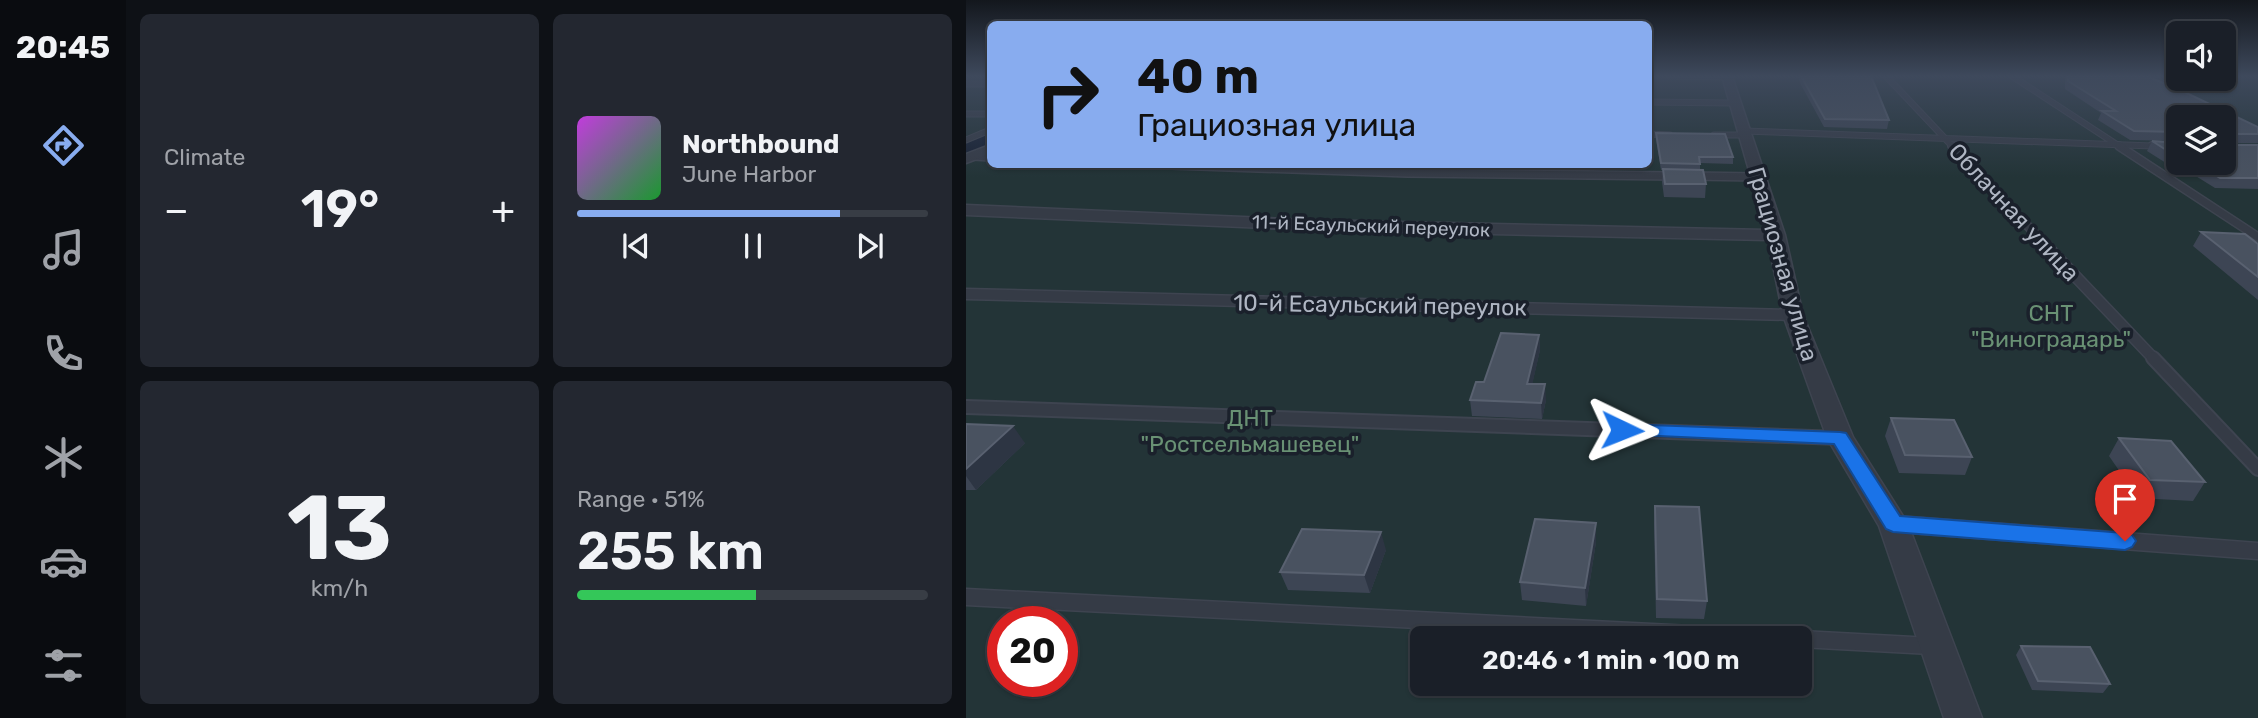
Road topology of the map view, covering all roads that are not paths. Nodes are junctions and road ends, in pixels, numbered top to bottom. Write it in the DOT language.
graph roads {
  1 [pos="1737,110"];
  2 [pos="1917,110"];
  3 [pos="2064,110"];
  4 [pos="966,114"];
  5 [pos="987,114"];
  6 [pos="987,132"];
  7 [pos="1745,133"];
  8 [pos="1652,134"];
  9 [pos="1676,135"];
  10 [pos="1704,135"];
  11 [pos="1944,138"];
  12 [pos="966,139"];
  13 [pos="2120,146"];
  14 [pos="2166,148"];
  15 [pos="987,150"];
  16 [pos="970,158"];
  17 [pos="1255,168"];
  18 [pos="1758,177"];
  19 [pos="966,210"];
  20 [pos="1776,235"];
  21 [pos="2258,237"];
  22 [pos="966,294"];
  23 [pos="1793,314"];
  24 [pos="966,407"];
  25 [pos="1840,438"];
  26 [pos="2258,469"];
  27 [pos="1893,524"];
  28 [pos="2258,551"];
  29 [pos="966,597"];
  30 [pos="1535,626"];
  31 [pos="1812,640"];
  32 [pos="1939,646"];
  33 [pos="1964,718"];
  1 -- 7 [label="street, Грациозная улица"];
  2 -- 11 [label="lane, Облачная улица"];
  3 -- 13 [label="lane"];
  4 -- 5 [label="lane"];
  6 -- 12 [label="lane"];
  7 -- 10 [label="lane"];
  7 -- 11 [label="lane"];
  7 -- 18 [label="street, Грациозная улица"];
  8 -- 9 [label="lane"];
  11 -- 13 [label="lane"];
  11 -- 26 [label="lane, Облачная улица"];
  13 -- 14 [label="lane"];
  13 -- 21 [label="lane"];
  15 -- 16 [label="street"];
  17 -- 18 [label="lane"];
  18 -- 20 [label="street, Грациозная улица"];
  19 -- 20 [label="street, 11-й Есаульский переулок"];
  20 -- 23 [label="street, Грациозная улица"];
  22 -- 23 [label="lane, 10-й Есаульский переулок"];
  23 -- 25 [label="street, Грациозная улица"];
  24 -- 25 [label="lane"];
  25 -- 27 [label="street, Грациозная улица"];
  27 -- 28 [label="lane"];
  27 -- 32 [label="street, Грациозная улица"];
  29 -- 30 [label="lane"];
  31 -- 32 [label="lane"];
  32 -- 33 [label="street, Грациозная улица"];
}
